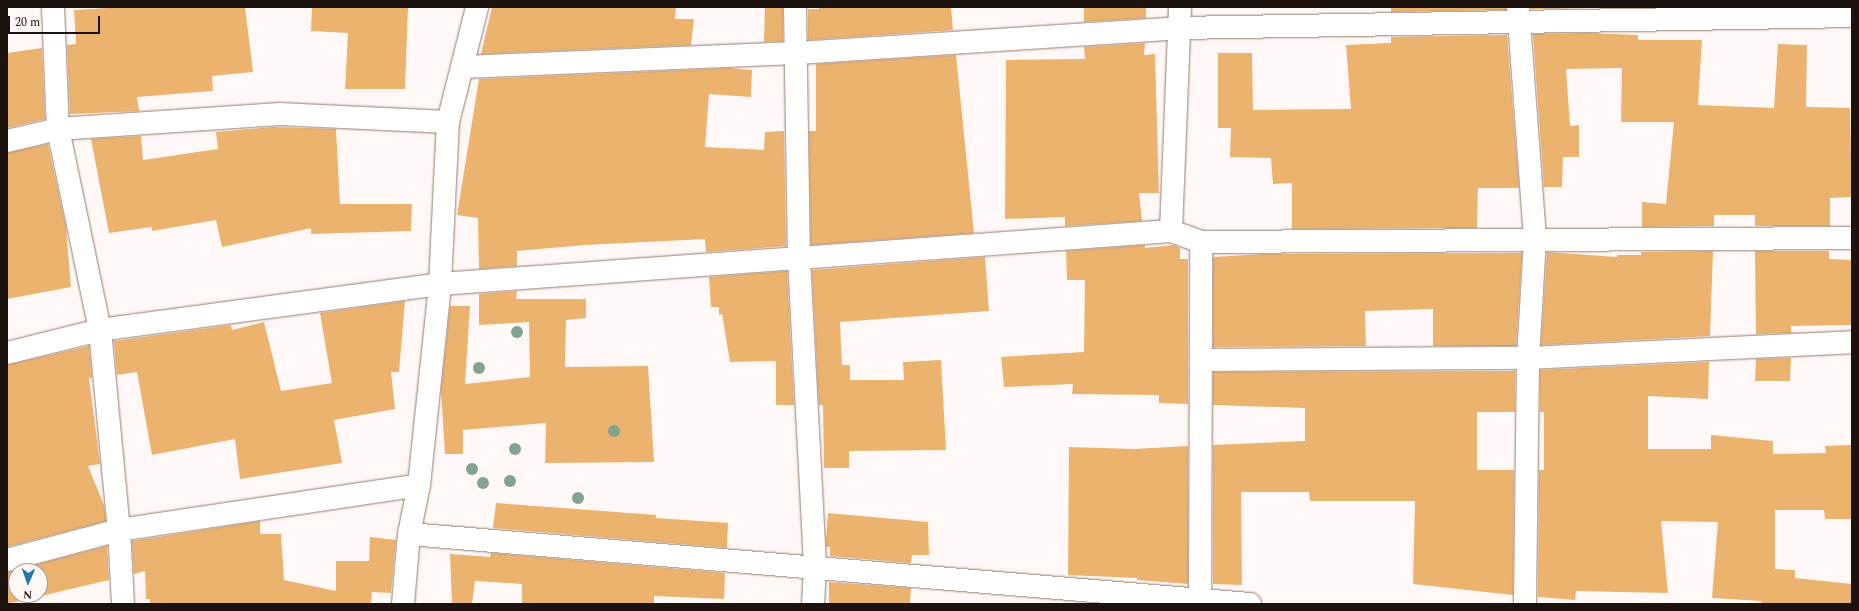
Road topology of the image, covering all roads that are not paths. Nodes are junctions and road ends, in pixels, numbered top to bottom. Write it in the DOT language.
graph roads {
  1 [pos="53,7"];
  2 [pos="477,7"];
  3 [pos="795,7"];
  4 [pos="1518,14"];
  5 [pos="1852,16"];
  6 [pos="1179,18"];
  7 [pos="797,53"];
  8 [pos="463,67"];
  9 [pos="448,122"];
  10 [pos="58,129"];
  11 [pos="7,141"];
  12 [pos="1171,231"];
  13 [pos="1852,238"];
  14 [pos="1535,240"];
  15 [pos="1201,242"];
  16 [pos="799,259"];
  17 [pos="440,284"];
  18 [pos="100,330"];
  19 [pos="1852,342"];
  20 [pos="7,353"];
  21 [pos="1528,358"];
  22 [pos="1202,360"];
  23 [pos="419,485"];
  24 [pos="119,530"];
  25 [pos="409,534"];
  26 [pos="7,560"];
  27 [pos="815,568"];
  28 [pos="1200,603"];
  29 [pos="123,604"];
  30 [pos="403,604"];
  31 [pos="813,604"];
  32 [pos="1250,604"];
  33 [pos="1525,604"];
  1 -- 10 [label="street"];
  2 -- 8 [label="street"];
  3 -- 7 [label="street"];
  4 -- 5 [label="street"];
  4 -- 6 [label="street"];
  4 -- 14 [label="street"];
  6 -- 7 [label="street"];
  6 -- 12 [label="street"];
  7 -- 8 [label="street"];
  7 -- 16 [label="street"];
  8 -- 9 [label="street"];
  9 -- 10 [label="street"];
  9 -- 17 [label="street"];
  10 -- 11 [label="street"];
  10 -- 18 [label="street"];
  12 -- 15 [label="street"];
  12 -- 16 [label="street"];
  13 -- 14 [label="street"];
  14 -- 15 [label="street"];
  14 -- 21 [label="street"];
  15 -- 22 [label="street"];
  16 -- 17 [label="street"];
  16 -- 27 [label="street"];
  17 -- 18 [label="street"];
  17 -- 23 [label="street"];
  18 -- 20 [label="street"];
  18 -- 24 [label="street"];
  19 -- 21 [label="street"];
  21 -- 22 [label="street"];
  21 -- 33 [label="street"];
  22 -- 28 [label="street"];
  23 -- 24 [label="street"];
  23 -- 25 [label="street"];
  24 -- 26 [label="street"];
  24 -- 29 [label="street"];
  25 -- 27 [label="street"];
  25 -- 30 [label="street"];
  27 -- 28 [label="street"];
  27 -- 31 [label="street"];
  28 -- 32 [label="street"];
}
